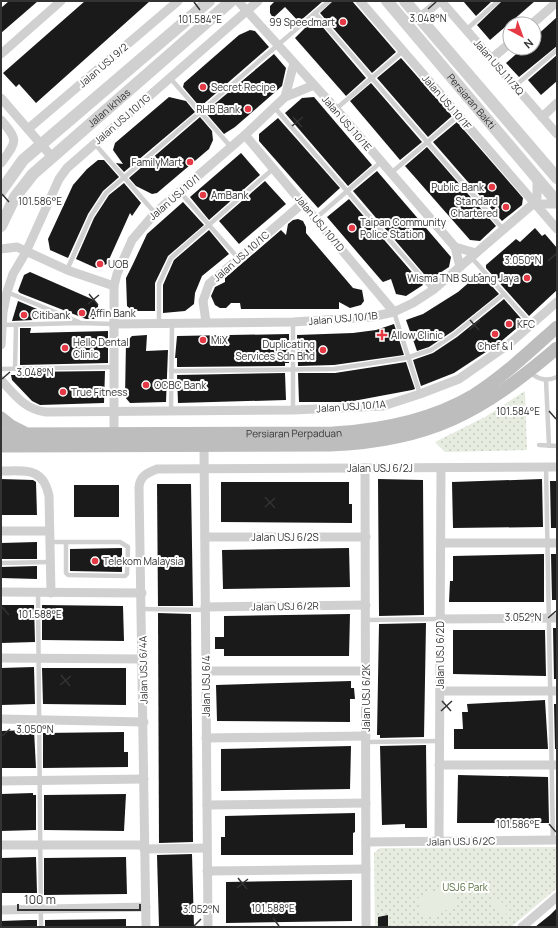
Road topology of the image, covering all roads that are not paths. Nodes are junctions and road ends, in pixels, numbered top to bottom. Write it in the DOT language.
graph roads {
  1 [pos="62,1"];
  2 [pos="178,1"];
  3 [pos="209,1"];
  4 [pos="231,1"];
  5 [pos="238,1"];
  6 [pos="258,1"];
  7 [pos="329,1"];
  8 [pos="360,1"];
  9 [pos="387,1"];
  10 [pos="405,1"];
  11 [pos="440,1"];
  12 [pos="498,1"];
  13 [pos="557,2"];
  14 [pos="248,10"];
  15 [pos="315,13"];
  16 [pos="541,16"];
  17 [pos="419,18"];
  18 [pos="466,30"];
  19 [pos="278,45"];
  20 [pos="444,46"];
  21 [pos="502,50"];
  22 [pos="557,50"];
  23 [pos="403,51"];
  24 [pos="1,54"];
  25 [pos="433,56"];
  26 [pos="491,59"];
  27 [pos="294,63"];
  28 [pos="169,78"];
  29 [pos="373,78"];
  30 [pos="314,85"];
  31 [pos="515,86"];
  32 [pos="285,97"];
  33 [pos="1,98"];
  34 [pos="557,104"];
  35 [pos="274,108"];
  36 [pos="336,109"];
  37 [pos="200,112"];
  38 [pos="458,116"];
  39 [pos="542,117"];
  40 [pos="1,120"];
  41 [pos="28,129"];
  42 [pos="557,134"];
  43 [pos="245,135"];
  44 [pos="428,142"];
  45 [pos="94,143"];
  46 [pos="41,144"];
  47 [pos="231,147"];
  48 [pos="52,157"];
  49 [pos="381,162"];
  50 [pos="1,163"];
  51 [pos="273,169"];
  52 [pos="391,174"];
  53 [pos="124,177"];
  54 [pos="537,178"];
  55 [pos="557,178"];
  56 [pos="1,191"];
  57 [pos="347,191"];
  58 [pos="180,192"];
  59 [pos="303,202"];
  60 [pos="557,203"];
  61 [pos="533,204"];
  62 [pos="155,213"];
  63 [pos="316,218"];
  64 [pos="209,225"];
  65 [pos="1,226"];
  66 [pos="503,229"];
  67 [pos="557,229"];
  68 [pos="455,247"];
  69 [pos="1,249"];
  70 [pos="26,252"];
  71 [pos="474,255"];
  72 [pos="238,258"];
  73 [pos="460,267"];
  74 [pos="67,270"];
  75 [pos="114,286"];
  76 [pos="433,290"];
  77 [pos="7,292"];
  78 [pos="504,294"];
  79 [pos="557,302"];
  80 [pos="394,312"];
  81 [pos="206,322"];
  82 [pos="293,322"];
  83 [pos="80,323"];
  84 [pos="158,323"];
  85 [pos="172,323"];
  86 [pos="113,324"];
  87 [pos="531,324"];
  88 [pos="2,325"];
  89 [pos="16,325"];
  90 [pos="557,327"];
  91 [pos="1,345"];
  92 [pos="557,348"];
  93 [pos="408,358"];
  94 [pos="114,367"];
  95 [pos="1,369"];
  96 [pos="15,369"];
  97 [pos="293,369"];
  98 [pos="171,371"];
  99 [pos="529,372"];
  100 [pos="557,377"];
  101 [pos="1,380"];
  102 [pos="546,380"];
  103 [pos="420,394"];
  104 [pos="293,410"];
  105 [pos="171,411"];
  106 [pos="114,412"];
  107 [pos="1,418"];
  108 [pos="1,434"];
  109 [pos="27,434"];
  110 [pos="114,439"];
  111 [pos="539,445"];
  112 [pos="1,446"];
  113 [pos="204,446"];
  114 [pos="549,446"];
  115 [pos="557,446"];
  116 [pos="546,467"];
  117 [pos="557,467"];
  118 [pos="366,468"];
  119 [pos="441,468"];
  120 [pos="204,470"];
  121 [pos="1,471"];
  122 [pos="1,531"];
  123 [pos="49,531"];
  124 [pos="204,537"];
  125 [pos="366,537"];
  126 [pos="50,542"];
  127 [pos="66,542"];
  128 [pos="441,543"];
  129 [pos="547,543"];
  130 [pos="557,543"];
  131 [pos="1,562"];
  132 [pos="50,562"];
  133 [pos="1,592"];
  134 [pos="38,593"];
  135 [pos="51,593"];
  136 [pos="142,593"];
  137 [pos="366,605"];
  138 [pos="205,608"];
  139 [pos="142,609"];
  140 [pos="553,618"];
  141 [pos="440,619"];
  142 [pos="366,620"];
  143 [pos="1,658"];
  144 [pos="37,658"];
  145 [pos="143,659"];
  146 [pos="206,671"];
  147 [pos="366,671"];
  148 [pos="440,691"];
  149 [pos="554,691"];
  150 [pos="1,720"];
  151 [pos="38,721"];
  152 [pos="144,722"];
  153 [pos="206,738"];
  154 [pos="366,739"];
  155 [pos="439,740"];
  156 [pos="439,765"];
  157 [pos="554,765"];
  158 [pos="144,779"];
  159 [pos="40,780"];
  160 [pos="1,781"];
  161 [pos="366,802"];
  162 [pos="207,805"];
  163 [pos="555,840"];
  164 [pos="439,841"];
  165 [pos="366,842"];
  166 [pos="1,844"];
  167 [pos="40,846"];
  168 [pos="144,847"];
  169 [pos="207,848"];
  170 [pos="366,869"];
  171 [pos="207,871"];
  172 [pos="556,899"];
  173 [pos="146,907"];
  174 [pos="41,909"];
  175 [pos="1,910"];
  176 [pos="41,927"];
  177 [pos="146,927"];
  178 [pos="208,927"];
  179 [pos="366,927"];
  180 [pos="522,927"];
  1 -- 24 [label="street"];
  2 -- 41 [label="street, Jalan USJ 9/2"];
  3 -- 46 [label="street, Jalan Ikhlas"];
  4 -- 48 [label="street, Jalan Ikhlas"];
  5 -- 14 [label="street, Jalan USJ 10/1E"];
  6 -- 14 [label="street"];
  7 -- 15 [label="lane"];
  8 -- 23 [label="street, Jalan USJ 10/1F"];
  9 -- 25 [label="street, Persiaran Bakti"];
  10 -- 17 [label="street, Persiaran Bakti"];
  11 -- 17 [label="street"];
  11 -- 18 [label="street, Jalan USJ 11/3Q"];
  12 -- 18 [label="lane"];
  13 -- 16 [label="street"];
  14 -- 19 [label="street, Jalan USJ 10/1E"];
  14 -- 28 [label="street, Jalan USJ 10/1G"];
  15 -- 19 [label="lane"];
  15 -- 29 [label="lane"];
  17 -- 20 [label="street, Persiaran Bakti"];
  18 -- 26 [label="street, Jalan USJ 11/3Q"];
  19 -- 27 [label="street, Jalan USJ 10/1E"];
  19 -- 37 [label="lane"];
  20 -- 25 [label="street"];
  20 -- 55 [label="street, Persiaran Bakti"];
  21 -- 26 [label="street"];
  22 -- 31 [label="lane"];
  23 -- 29 [label="lane"];
  23 -- 38 [label="street, Jalan USJ 10/1F"];
  25 -- 54 [label="street, Persiaran Bakti"];
  26 -- 31 [label="street, Jalan USJ 11/3Q"];
  27 -- 30 [label="street, Jalan USJ 10/1E"];
  27 -- 32 [label="street"];
  28 -- 37 [label="lane"];
  28 -- 45 [label="street, Jalan USJ 10/1G"];
  29 -- 36 [label="lane"];
  29 -- 44 [label="lane"];
  30 -- 32 [label="street, Jalan USJ 10/1"];
  30 -- 36 [label="street, Jalan USJ 10/1E"];
  31 -- 39 [label="street, Jalan USJ 11/3Q"];
  32 -- 35 [label="street, Jalan USJ 10/1"];
  33 -- 41 [label="street"];
  34 -- 39 [label="street"];
  35 -- 43 [label="street, Jalan USJ 10/1"];
  35 -- 57 [label="lane"];
  36 -- 49 [label="street, Jalan USJ 10/1E"];
  37 -- 47 [label="lane"];
  37 -- 53 [label="lane"];
  38 -- 44 [label="lane"];
  38 -- 61 [label="street, Jalan USJ 10/1F"];
  39 -- 42 [label="street, Jalan USJ 11/3Q"];
  40 -- 50 [label="street"];
  41 -- 46 [label="street"];
  43 -- 47 [label="street, Jalan USJ 10/1"];
  43 -- 51 [label="street, Jalan USJ 10/1D"];
  44 -- 52 [label="lane"];
  44 -- 66 [label="lane"];
  45 -- 53 [label="lane"];
  45 -- 70 [label="street, Jalan USJ 10/1G"];
  46 -- 48 [label="street"];
  46 -- 56 [label="street, Jalan Ikhlas"];
  47 -- 58 [label="street, Jalan USJ 10/1"];
  48 -- 65 [label="street, Jalan Ikhlas"];
  49 -- 52 [label="street, Jalan USJ 10/1E"];
  49 -- 57 [label="lane"];
  51 -- 59 [label="street, Jalan USJ 10/1D"];
  51 -- 64 [label="lane"];
  52 -- 68 [label="street, Jalan USJ 10/1E"];
  53 -- 62 [label="lane"];
  53 -- 74 [label="lane"];
  54 -- 60 [label="street, Persiaran Bakti"];
  54 -- 61 [label="street"];
  57 -- 63 [label="lane"];
  57 -- 76 [label="lane"];
  58 -- 62 [label="street, Jalan USJ 10/1"];
  58 -- 64 [label="lane"];
  59 -- 63 [label="street, Jalan USJ 10/1D"];
  59 -- 72 [label="street, Jalan USJ 10/1C"];
  60 -- 61 [label="street"];
  61 -- 66 [label="street, Jalan USJ 10/1B"];
  61 -- 67 [label="street"];
  62 -- 75 [label="street, Jalan USJ 10/1"];
  63 -- 80 [label="street, Jalan USJ 10/1D"];
  64 -- 72 [label="lane"];
  64 -- 84 [label="lane"];
  66 -- 71 [label="street, Jalan USJ 10/1B"];
  68 -- 71 [label="street"];
  68 -- 73 [label="street, Jalan USJ 10/1E"];
  69 -- 70 [label="street"];
  70 -- 74 [label="street"];
  70 -- 77 [label="street, Jalan USJ 10/1G"];
  71 -- 73 [label="street, Jalan USJ 10/1B"];
  71 -- 78 [label="lane"];
  72 -- 81 [label="street, Jalan USJ 10/1C"];
  73 -- 76 [label="street, Jalan USJ 10/1B"];
  74 -- 75 [label="street"];
  75 -- 86 [label="street, Jalan USJ 10/1"];
  76 -- 80 [label="street, Jalan USJ 10/1B"];
  77 -- 83 [label="lane"];
  77 -- 88 [label="street, Jalan USJ 10/1G"];
  78 -- 87 [label="lane"];
  78 -- 93 [label="lane"];
  79 -- 87 [label="street, Jalan USJ 10/1A"];
  80 -- 82 [label="street, Jalan USJ 10/1B"];
  80 -- 93 [label="lane"];
  81 -- 82 [label="street, Jalan USJ 10/1B"];
  81 -- 85 [label="street, Jalan USJ 10/1B"];
  82 -- 97 [label="lane"];
  83 -- 86 [label="lane"];
  83 -- 89 [label="lane"];
  84 -- 85 [label="street, Jalan USJ 10/1B"];
  84 -- 86 [label="street, Jalan USJ 10/1B"];
  85 -- 98 [label="lane"];
  86 -- 94 [label="street, Jalan USJ 10/1"];
  87 -- 103 [label="street, Jalan USJ 10/1A"];
  88 -- 89 [label="lane"];
  88 -- 91 [label="street, Jalan USJ 10/1G"];
  89 -- 96 [label="lane"];
  90 -- 110 [label="main road, Persiaran Perpaduan"];
  92 -- 99 [label="main road, Persiaran Perpaduan"];
  93 -- 97 [label="lane"];
  93 -- 103 [label="lane"];
  94 -- 96 [label="lane"];
  94 -- 106 [label="street, Jalan USJ 10/1"];
  95 -- 96 [label="lane"];
  97 -- 98 [label="lane"];
  97 -- 104 [label="lane"];
  98 -- 105 [label="lane"];
  99 -- 102 [label="lane"];
  99 -- 113 [label="main road, Persiaran Perpaduan"];
  100 -- 102 [label="lane"];
  101 -- 106 [label="street, Jalan USJ 10/1A"];
  102 -- 114 [label="lane"];
  103 -- 104 [label="street, Jalan USJ 10/1A"];
  104 -- 105 [label="street, Jalan USJ 10/1A"];
  105 -- 106 [label="street, Jalan USJ 10/1A"];
  106 -- 110 [label="street, Jalan USJ 10/1"];
  107 -- 109 [label="main road"];
  108 -- 109 [label="main road, Persiaran Perpaduan"];
  109 -- 110 [label="main road, Persiaran Perpaduan"];
  110 -- 112 [label="main road, Persiaran Perpaduan"];
  110 -- 113 [label="main road, Persiaran Perpaduan"];
  111 -- 114 [label="lane"];
  113 -- 120 [label="street, Jalan USJ 6/4"];
  114 -- 115 [label="lane"];
  116 -- 117 [label="street, Jalan USJ 6/2J"];
  116 -- 119 [label="street, Jalan USJ 6/2J"];
  116 -- 129 [label="lane"];
  118 -- 119 [label="street, Jalan USJ 6/2J"];
  118 -- 120 [label="street, Jalan USJ 6/2J"];
  118 -- 125 [label="street, Jalan USJ 6/2K"];
  119 -- 128 [label="street, Jalan USJ 6/2D"];
  120 -- 124 [label="street, Jalan USJ 6/4"];
  120 -- 136 [label="street, Jalan USJ 6/4A"];
  121 -- 123 [label="street"];
  122 -- 123 [label="street"];
  123 -- 126 [label="street"];
  124 -- 125 [label="street, Jalan USJ 6/2S"];
  124 -- 138 [label="street, Jalan USJ 6/4"];
  125 -- 137 [label="street, Jalan USJ 6/2K"];
  126 -- 127 [label="lane"];
  126 -- 132 [label="street"];
  127 -- 127 [label="lane"];
  128 -- 129 [label="street"];
  128 -- 141 [label="street, Jalan USJ 6/2D"];
  129 -- 130 [label="street"];
  129 -- 140 [label="lane"];
  131 -- 132 [label="lane"];
  132 -- 135 [label="street"];
  133 -- 134 [label="street"];
  134 -- 135 [label="street"];
  134 -- 144 [label="lane"];
  135 -- 136 [label="street"];
  136 -- 139 [label="street, Jalan USJ 6/4A"];
  137 -- 138 [label="street, Jalan USJ 6/2R"];
  137 -- 142 [label="street, Jalan USJ 6/2K"];
  138 -- 139 [label="lane"];
  138 -- 146 [label="street, Jalan USJ 6/4"];
  139 -- 145 [label="street, Jalan USJ 6/4A"];
  140 -- 141 [label="street"];
  140 -- 149 [label="lane"];
  141 -- 142 [label="lane"];
  141 -- 148 [label="street, Jalan USJ 6/2D"];
  142 -- 147 [label="street, Jalan USJ 6/2K"];
  143 -- 144 [label="street"];
  144 -- 145 [label="street"];
  144 -- 151 [label="lane"];
  145 -- 152 [label="street, Jalan USJ 6/4A"];
  146 -- 147 [label="street"];
  146 -- 153 [label="street, Jalan USJ 6/4"];
  147 -- 154 [label="street, Jalan USJ 6/2K"];
  148 -- 149 [label="street"];
  148 -- 155 [label="street, Jalan USJ 6/2D"];
  149 -- 157 [label="lane"];
  150 -- 151 [label="street"];
  151 -- 152 [label="street"];
  151 -- 159 [label="lane"];
  152 -- 158 [label="street, Jalan USJ 6/4A"];
  153 -- 154 [label="street"];
  153 -- 162 [label="street, Jalan USJ 6/4"];
  154 -- 155 [label="lane"];
  154 -- 161 [label="street, Jalan USJ 6/2K"];
  155 -- 156 [label="street, Jalan USJ 6/2D"];
  156 -- 157 [label="street"];
  156 -- 164 [label="street, Jalan USJ 6/2D"];
  157 -- 163 [label="lane"];
  158 -- 159 [label="street"];
  158 -- 168 [label="street, Jalan USJ 6/4A"];
  159 -- 160 [label="street"];
  159 -- 167 [label="lane"];
  161 -- 162 [label="street"];
  161 -- 165 [label="street, Jalan USJ 6/2K"];
  162 -- 169 [label="street, Jalan USJ 6/4"];
  163 -- 164 [label="street, Jalan USJ 6/2C"];
  164 -- 165 [label="street, Jalan USJ 6/2C"];
  165 -- 170 [label="street, Jalan USJ 6/2K"];
  166 -- 167 [label="street"];
  167 -- 168 [label="street"];
  167 -- 174 [label="lane"];
  168 -- 169 [label="street"];
  168 -- 173 [label="street, Jalan USJ 6/4A"];
  169 -- 171 [label="street, Jalan USJ 6/4"];
  170 -- 171 [label="street"];
  170 -- 179 [label="street, Jalan USJ 6/2K"];
  171 -- 178 [label="street, Jalan USJ 6/4"];
  172 -- 180 [label="street"];
  173 -- 174 [label="street"];
  173 -- 177 [label="street, Jalan USJ 6/4A"];
  174 -- 175 [label="street"];
  174 -- 176 [label="lane"];
}
